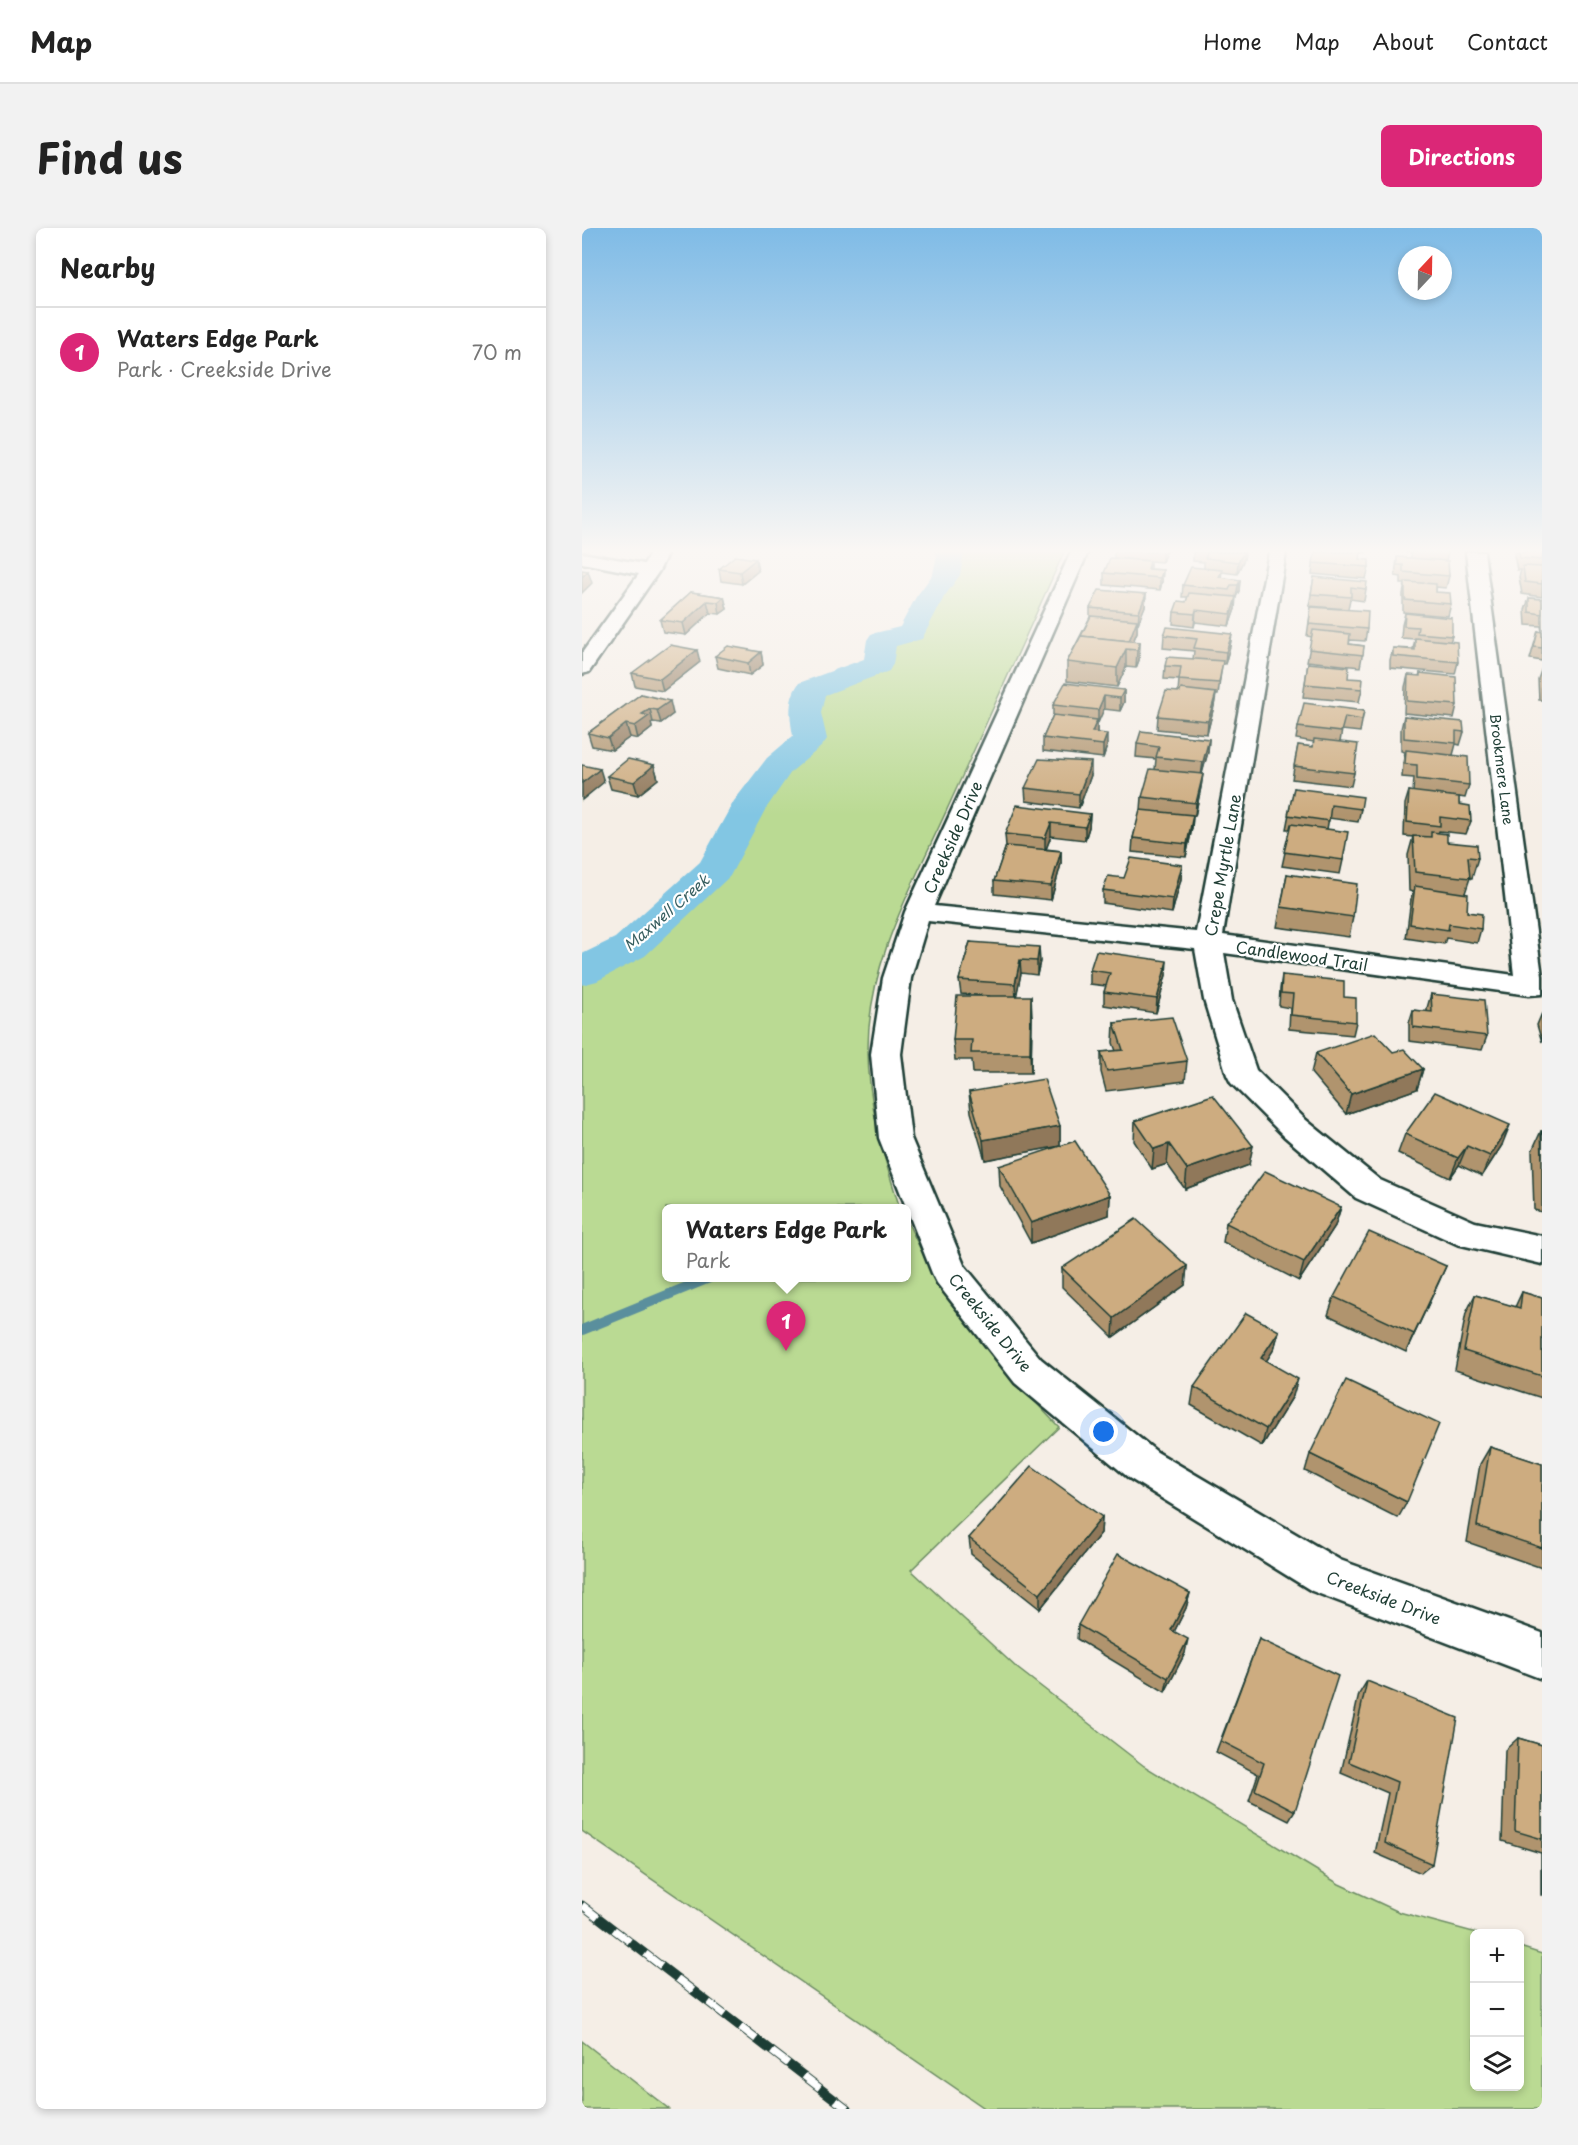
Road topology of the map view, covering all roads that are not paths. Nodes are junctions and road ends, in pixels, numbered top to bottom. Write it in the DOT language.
graph roads {
  1 [pos="602,640"];
  2 [pos="1040,640"];
  3 [pos="1262,640"];
  4 [pos="1487,640"];
  5 [pos="582,668"];
  6 [pos="918,912"];
  7 [pos="1208,942"];
  8 [pos="1536,986"];
  9 [pos="1542,1250"];
  10 [pos="1542,1656"];
  1 -- 5 [label="street"];
  2 -- 6 [label="street, Creekside Drive"];
  3 -- 7 [label="street, Crepe Myrtle Lane"];
  4 -- 8 [label="street, Brookmere Lane"];
  6 -- 7 [label="street, Candlewood Trail"];
  6 -- 10 [label="street, Creekside Drive"];
  7 -- 8 [label="street, Candlewood Trail"];
  7 -- 9 [label="street, Crepe Myrtle Lane"];
}
